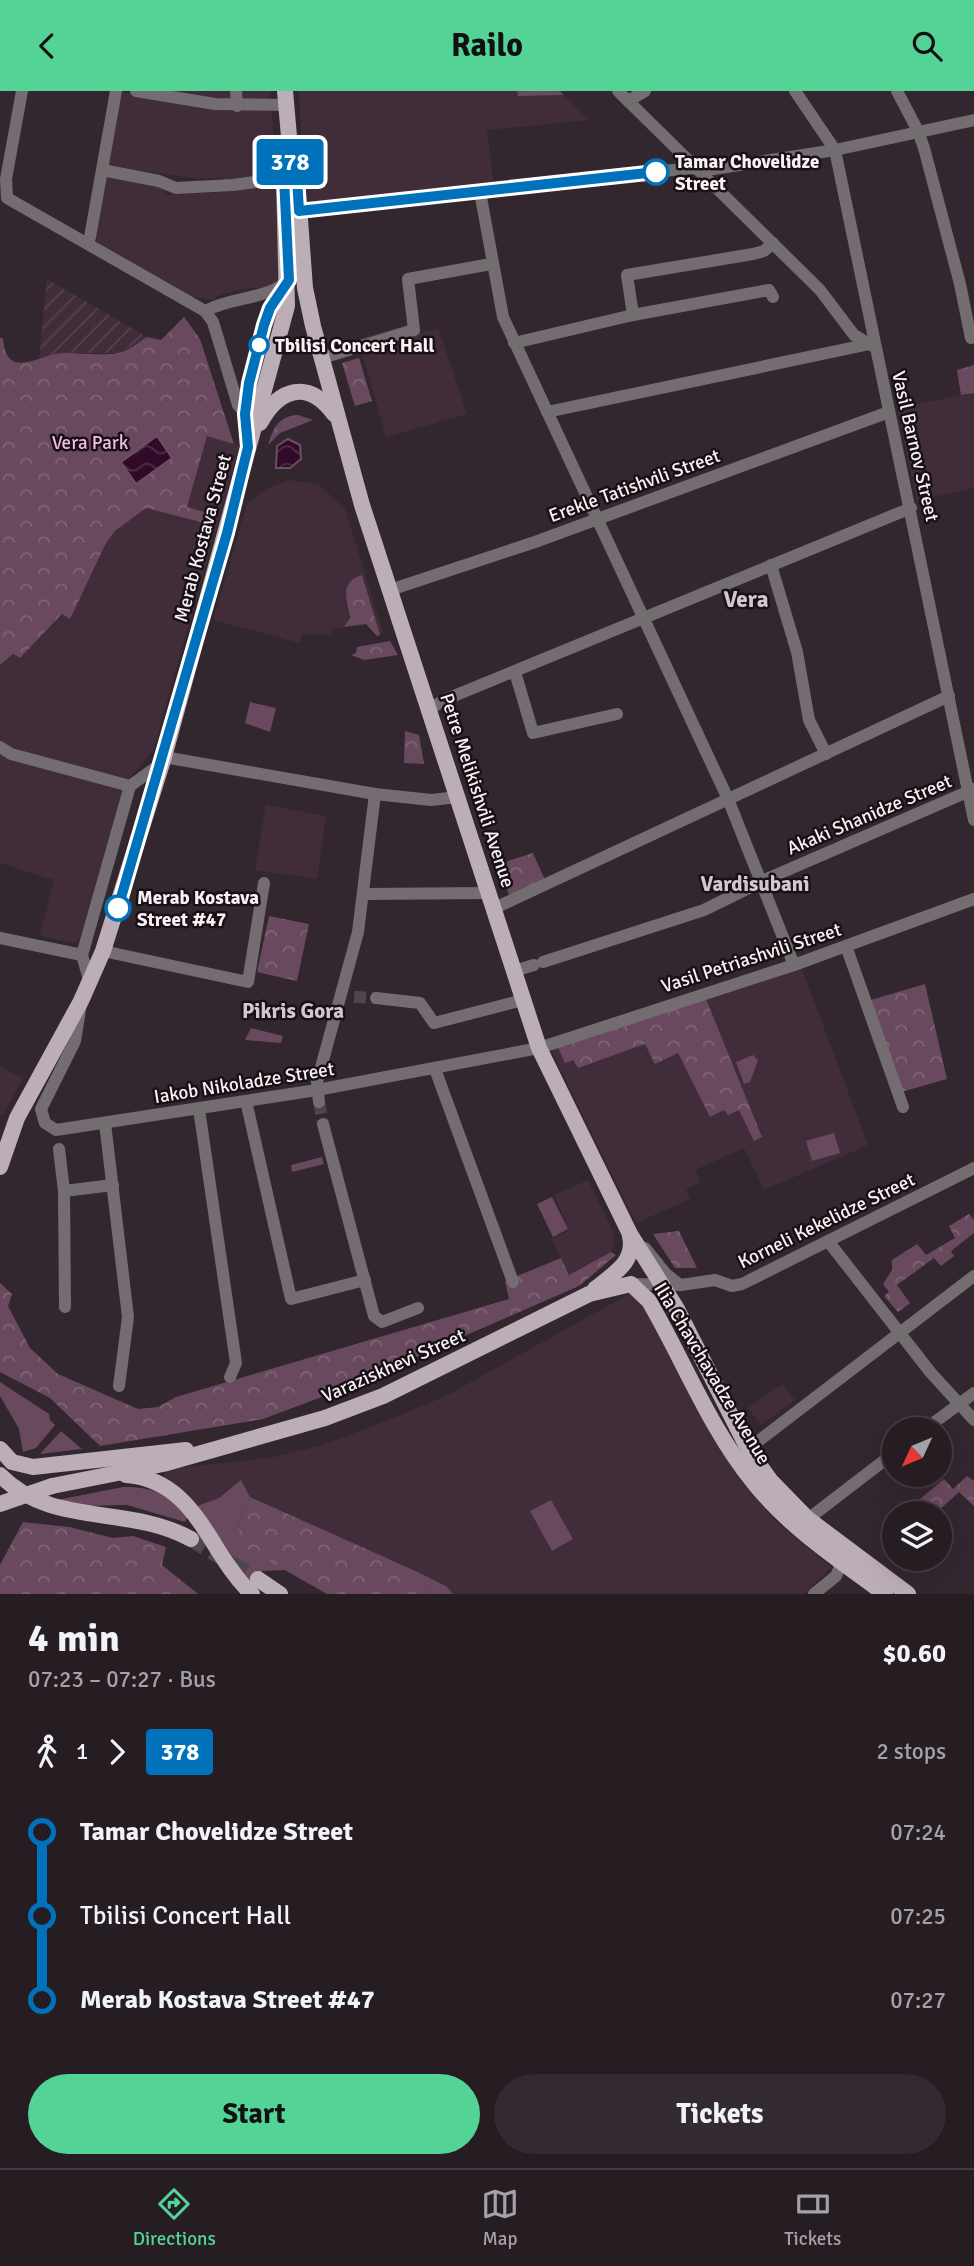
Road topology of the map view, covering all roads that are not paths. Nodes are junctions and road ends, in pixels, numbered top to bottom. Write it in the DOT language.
graph roads {
  1 [pos="22,91"];
  2 [pos="116,91"];
  3 [pos="136,91"];
  4 [pos="236,91"];
  5 [pos="618,91"];
  6 [pos="645,91"];
  7 [pos="795,91"];
  8 [pos="897,91"];
  9 [pos="286,98"];
  10 [pos="628,101"];
  11 [pos="237,106"];
  12 [pos="974,120"];
  13 [pos="918,131"];
  14 [pos="835,150"];
  15 [pos="291,159"];
  16 [pos="700,169"];
  17 [pos="102,170"];
  18 [pos="284,178"];
  19 [pos="480,192"];
  20 [pos="284,201"];
  21 [pos="299,211"];
  22 [pos="87,243"];
  23 [pos="773,243"];
  24 [pos="491,264"];
  25 [pos="289,280"];
  26 [pos="305,288"];
  27 [pos="773,297"];
  28 [pos="205,311"];
  29 [pos="633,314"];
  30 [pos="845,325"];
  31 [pos="971,338"];
  32 [pos="514,343"];
  33 [pos="872,345"];
  34 [pos="838,350"];
  35 [pos="322,358"];
  36 [pos="547,412"];
  37 [pos="889,412"];
  38 [pos="337,418"];
  39 [pos="254,423"];
  40 [pos="248,447"];
  41 [pos="911,508"];
  42 [pos="599,518"];
  43 [pos="771,565"];
  44 [pos="390,590"];
  45 [pos="645,616"];
  46 [pos="515,672"];
  47 [pos="949,696"];
  48 [pos="430,709"];
  49 [pos="617,714"];
  50 [pos="0,747"];
  51 [pos="826,754"];
  52 [pos="163,760"];
  53 [pos="130,786"];
  54 [pos="971,790"];
  55 [pos="375,794"];
  56 [pos="458,797"];
  57 [pos="728,799"];
  58 [pos="974,820"];
  59 [pos="264,883"];
  60 [pos="762,883"];
  61 [pos="364,894"];
  62 [pos="974,899"];
  63 [pos="492,901"];
  64 [pos="0,938"];
  65 [pos="846,946"];
  66 [pos="103,951"];
  67 [pos="82,955"];
  68 [pos="794,965"];
  69 [pos="514,971"];
  70 [pos="90,983"];
  71 [pos="376,998"];
  72 [pos="523,1000"];
  73 [pos="69,1037"];
  74 [pos="539,1048"];
  75 [pos="435,1069"];
  76 [pos="318,1096"];
  77 [pos="246,1101"];
  78 [pos="904,1107"];
  79 [pos="199,1109"];
  80 [pos="105,1123"];
  81 [pos="323,1124"];
  82 [pos="59,1149"];
  83 [pos="0,1167"];
  84 [pos="974,1168"];
  85 [pos="113,1185"];
  86 [pos="64,1191"];
  87 [pos="630,1234"];
  88 [pos="828,1241"];
  89 [pos="974,1276"];
  90 [pos="365,1280"];
  91 [pos="513,1282"];
  92 [pos="631,1284"];
  93 [pos="656,1285"];
  94 [pos="681,1285"];
  95 [pos="589,1294"];
  96 [pos="65,1307"];
  97 [pos="418,1308"];
  98 [pos="899,1333"];
  99 [pos="230,1377"];
  100 [pos="119,1386"];
  101 [pos="974,1392"];
  102 [pos="958,1405"];
  103 [pos="942,1417"];
  104 [pos="974,1420"];
  105 [pos="0,1449"];
  106 [pos="206,1449"];
  107 [pos="748,1449"];
  108 [pos="882,1462"];
  109 [pos="48,1465"];
  110 [pos="0,1475"];
  111 [pos="112,1476"];
  112 [pos="52,1486"];
  113 [pos="0,1495"];
  114 [pos="44,1503"];
  115 [pos="0,1504"];
  116 [pos="808,1519"];
  117 [pos="191,1539"];
  118 [pos="844,1570"];
  119 [pos="255,1587"];
  120 [pos="280,1594"];
  121 [pos="814,1594"];
  122 [pos="885,1594"];
  123 [pos="908,1594"];
  1 -- 22 [label="street"];
  2 -- 17 [label="street"];
  3 -- 11 [label="street"];
  4 -- 11 [label="street"];
  5 -- 10 [label="street"];
  6 -- 10 [label="street"];
  7 -- 14 [label="street, Vasil Barnov Street"];
  8 -- 13 [label="street"];
  9 -- 11 [label="street"];
  9 -- 15 [label="main road, Merab Kostava Street"];
  10 -- 16 [label="street"];
  12 -- 13 [label="street"];
  13 -- 14 [label="street"];
  13 -- 31 [label="street"];
  14 -- 16 [label="street"];
  14 -- 33 [label="street, Vasil Barnov Street"];
  15 -- 18 [label="main road, Merab Kostava Street"];
  15 -- 21 [label="main road, Merab Kostava Street"];
  16 -- 19 [label="street"];
  16 -- 23 [label="street"];
  17 -- 18 [label="street"];
  17 -- 22 [label="street"];
  18 -- 20 [label="main road, Merab Kostava Street"];
  19 -- 21 [label="street"];
  19 -- 24 [label="street"];
  20 -- 21 [label="street"];
  20 -- 25 [label="main road, Merab Kostava Street"];
  21 -- 26 [label="main road, Merab Kostava Street"];
  22 -- 28 [label="street"];
  23 -- 29 [label="street"];
  23 -- 30 [label="street"];
  24 -- 32 [label="street"];
  24 -- 35 [label="street"];
  25 -- 28 [label="street"];
  25 -- 39 [label="main road, Merab Kostava Street"];
  26 -- 35 [label="main road, Petre Melikishvili Avenue"];
  27 -- 29 [label="street"];
  28 -- 39 [label="street"];
  29 -- 32 [label="street"];
  30 -- 33 [label="street"];
  30 -- 34 [label="street"];
  32 -- 36 [label="street"];
  33 -- 34 [label="street"];
  33 -- 37 [label="street, Vasil Barnov Street"];
  34 -- 36 [label="street"];
  35 -- 38 [label="main road, Petre Melikishvili Avenue"];
  36 -- 42 [label="street"];
  37 -- 41 [label="street, Vasil Barnov Street"];
  37 -- 42 [label="street, Erekle Tatishvili Street"];
  38 -- 40 [label="main road"];
  38 -- 44 [label="main road, Petre Melikishvili Avenue"];
  39 -- 40 [label="main road, Merab Kostava Street"];
  40 -- 52 [label="main road, Merab Kostava Street"];
  41 -- 43 [label="street"];
  41 -- 47 [label="street, Vasil Barnov Street"];
  42 -- 44 [label="street, Erekle Tatishvili Street"];
  42 -- 45 [label="street"];
  43 -- 45 [label="street"];
  43 -- 51 [label="street"];
  44 -- 48 [label="main road, Petre Melikishvili Avenue"];
  45 -- 46 [label="street"];
  45 -- 57 [label="street"];
  46 -- 48 [label="street"];
  46 -- 49 [label="street"];
  47 -- 51 [label="street"];
  47 -- 54 [label="street, Vasil Barnov Street"];
  48 -- 56 [label="main road, Petre Melikishvili Avenue"];
  50 -- 53 [label="street"];
  51 -- 57 [label="street"];
  52 -- 53 [label="street"];
  52 -- 55 [label="street"];
  52 -- 66 [label="main road, Merab Kostava Street"];
  53 -- 67 [label="street"];
  54 -- 58 [label="street, Vasil Barnov Street"];
  54 -- 60 [label="street, Akaki Shanidze Street"];
  55 -- 56 [label="street"];
  55 -- 61 [label="street"];
  56 -- 63 [label="main road, Petre Melikishvili Avenue"];
  57 -- 60 [label="street"];
  57 -- 63 [label="street"];
  59 -- 66 [label="street"];
  60 -- 68 [label="street"];
  60 -- 69 [label="street, Akaki Shanidze Street"];
  61 -- 63 [label="street"];
  61 -- 76 [label="street"];
  62 -- 65 [label="street, Vasil Petriashvili Street"];
  63 -- 69 [label="main road, Petre Melikishvili Avenue"];
  64 -- 67 [label="street"];
  65 -- 68 [label="street, Vasil Petriashvili Street"];
  65 -- 78 [label="street"];
  66 -- 70 [label="main road, Merab Kostava Street"];
  67 -- 70 [label="street"];
  68 -- 74 [label="street, Vasil Petriashvili Street"];
  69 -- 72 [label="main road, Petre Melikishvili Avenue"];
  70 -- 73 [label="main road, Merab Kostava Street"];
  71 -- 72 [label="street"];
  72 -- 74 [label="main road, Petre Melikishvili Avenue"];
  73 -- 80 [label="street, Iakob Nikoladze Street"];
  73 -- 83 [label="main road, Merab Kostava Street"];
  74 -- 75 [label="street, Iakob Nikoladze Street"];
  74 -- 87 [label="main road, Petre Melikishvili Avenue"];
  75 -- 76 [label="street, Iakob Nikoladze Street"];
  75 -- 91 [label="street"];
  76 -- 77 [label="street, Iakob Nikoladze Street"];
  77 -- 79 [label="street, Iakob Nikoladze Street"];
  77 -- 90 [label="street"];
  79 -- 80 [label="street, Iakob Nikoladze Street"];
  79 -- 99 [label="street"];
  80 -- 85 [label="street"];
  81 -- 90 [label="street"];
  82 -- 86 [label="street"];
  84 -- 88 [label="street, Korneli Kekelidze Street"];
  85 -- 86 [label="street"];
  85 -- 100 [label="street"];
  86 -- 96 [label="street"];
  87 -- 93 [label="main road, Petre Melikishvili Avenue"];
  87 -- 94 [label="street"];
  87 -- 95 [label="main road, Varaziskhevi Street"];
  88 -- 94 [label="street, Korneli Kekelidze Street"];
  88 -- 98 [label="street"];
  89 -- 98 [label="street"];
  90 -- 97 [label="street"];
  92 -- 93 [label="street, Varaziskhevi Street"];
  92 -- 95 [label="main road, Varaziskhevi Street"];
  92 -- 118 [label="main road, Ilia Chavchavadze Avenue"];
  93 -- 94 [label="street, Korneli Kekelidze Street"];
  93 -- 107 [label="main road, Ilia Chavchavadze Avenue"];
  95 -- 106 [label="main road, Varaziskhevi Street"];
  98 -- 102 [label="street"];
  98 -- 107 [label="street"];
  101 -- 102 [label="street"];
  102 -- 103 [label="street"];
  102 -- 104 [label="street"];
  105 -- 109 [label="main road, Varaziskhevi Street"];
  106 -- 109 [label="main road, Varaziskhevi Street"];
  106 -- 111 [label="main road, Varaziskhevi Street"];
  107 -- 116 [label="main road, Ilia Chavchavadze Avenue"];
  108 -- 116 [label="street"];
  109 -- 114 [label="main road"];
  110 -- 114 [label="main road"];
  111 -- 112 [label="main road"];
  111 -- 119 [label="main road"];
  112 -- 113 [label="main road, bridge"];
  112 -- 115 [label="main road, bridge"];
  114 -- 117 [label="main road"];
  116 -- 123 [label="main road, Ilia Chavchavadze Avenue"];
  118 -- 121 [label="street"];
  118 -- 122 [label="main road, Ilia Chavchavadze Avenue"];
  119 -- 120 [label="main road"];
}
